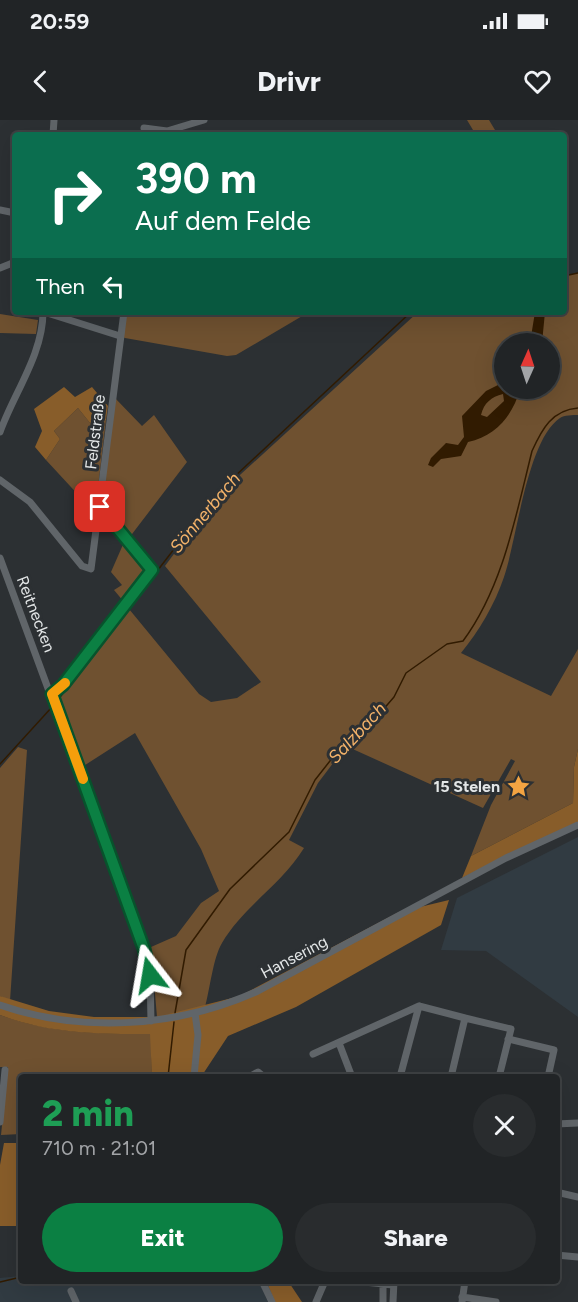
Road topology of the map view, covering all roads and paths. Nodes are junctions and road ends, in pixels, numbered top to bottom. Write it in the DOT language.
graph roads {
  1 [pos="204,120"];
  2 [pos="142,128"];
  3 [pos="43,315"];
  4 [pos="54,315"];
  5 [pos="124,315"];
  6 [pos="120,336"];
  7 [pos="0,432"];
  8 [pos="0,480"];
  9 [pos="100,507"];
  10 [pos="0,558"];
  11 [pos="54,699"];
  12 [pos="578,825"];
  13 [pos="0,1005"];
  14 [pos="419,1006"];
  15 [pos="195,1013"];
  16 [pos="465,1018"];
  17 [pos="151,1021"];
  18 [pos="508,1039"];
  19 [pos="339,1043"];
  20 [pos="313,1054"];
  21 [pos="5,1070"];
  22 [pos="194,1074"];
  23 [pos="351,1074"];
  24 [pos="401,1074"];
  25 [pos="452,1074"];
  26 [pos="500,1074"];
  27 [pos="549,1074"];
  28 [pos="0,1122"];
  29 [pos="578,1123"];
  30 [pos="560,1124"];
  31 [pos="560,1193"];
  32 [pos="578,1197"];
  33 [pos="560,1255"];
  34 [pos="578,1257"];
  35 [pos="263,1284"];
  36 [pos="324,1284"];
  37 [pos="376,1284"];
  38 [pos="388,1284"];
  39 [pos="394,1284"];
  40 [pos="464,1284"];
  41 [pos="383,1285"];
  42 [pos="71,1291"];
  43 [pos="462,1299"];
  44 [pos="76,1302"];
  45 [pos="272,1302"];
  46 [pos="316,1302"];
  47 [pos="383,1302"];
  48 [pos="393,1302"];
  49 [pos="496,1302"];
  1 -- 2 [label="street"];
  3 -- 7 [label="street"];
  4 -- 6 [label="street"];
  5 -- 6 [label="street, Feldstraße"];
  6 -- 9 [label="street, Feldstraße"];
  8 -- 9 [label="street, Feldstraße"];
  9 -- 11 [label="street"];
  10 -- 11 [label="street, Reitnecken"];
  11 -- 17 [label="street, Reitnecken"];
  12 -- 15 [label="street, Hansering"];
  13 -- 17 [label="street, Hansering"];
  14 -- 16 [label="street"];
  14 -- 19 [label="street"];
  14 -- 24 [label="street"];
  15 -- 17 [label="street, Hansering"];
  15 -- 22 [label="street"];
  16 -- 18 [label="street"];
  16 -- 25 [label="street"];
  18 -- 26 [label="street"];
  18 -- 27 [label="street"];
  19 -- 20 [label="street"];
  19 -- 23 [label="street"];
  21 -- 28 [label="street"];
  29 -- 30 [label="street"];
  31 -- 32 [label="street"];
  33 -- 34 [label="street"];
  35 -- 45 [label="street"];
  36 -- 46 [label="street"];
  37 -- 41 [label="street"];
  38 -- 41 [label="street"];
  39 -- 48 [label="street"];
  40 -- 43 [label="street"];
  41 -- 47 [label="street"];
  42 -- 44 [label="street"];
  43 -- 49 [label="street"];
}
